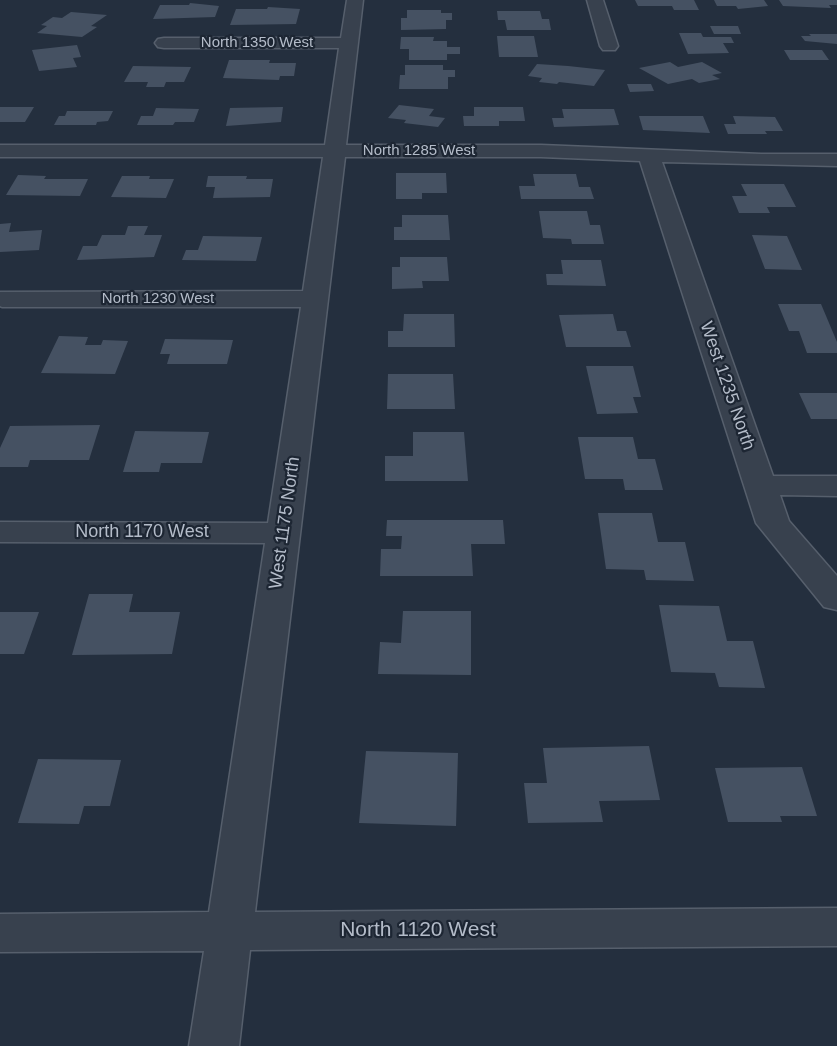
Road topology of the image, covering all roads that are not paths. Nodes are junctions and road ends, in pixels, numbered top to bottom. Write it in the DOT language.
graph roads {
  1 [pos="355,0"];
  2 [pos="595,0"];
  3 [pos="164,43"];
  4 [pos="349,43"];
  5 [pos="609,45"];
  6 [pos="0,151"];
  7 [pos="334,151"];
  8 [pos="649,156"];
  9 [pos="837,160"];
  10 [pos="2,299"];
  11 [pos="315,299"];
  12 [pos="760,485"];
  13 [pos="837,486"];
  14 [pos="0,532"];
  15 [pos="283,533"];
  16 [pos="837,599"];
  17 [pos="837,927"];
  18 [pos="230,931"];
  19 [pos="0,933"];
  20 [pos="214,1046"];
  1 -- 4 [label="street, West 1175 North"];
  2 -- 5 [label="street"];
  3 -- 4 [label="street, North 1350 West"];
  4 -- 7 [label="street, West 1175 North"];
  6 -- 7 [label="street, North 1285 West"];
  7 -- 8 [label="street, North 1285 West"];
  7 -- 11 [label="street, West 1175 North"];
  8 -- 9 [label="street, North 1285 West"];
  8 -- 12 [label="street, West 1235 North"];
  10 -- 11 [label="street, North 1230 West"];
  11 -- 15 [label="street, West 1175 North"];
  12 -- 13 [label="street"];
  12 -- 16 [label="street, West 1235 North"];
  14 -- 15 [label="street, North 1170 West"];
  15 -- 18 [label="street, West 1175 North"];
  17 -- 18 [label="street, North 1120 West"];
  18 -- 19 [label="street, North 1120 West"];
  18 -- 20 [label="street, West 1175 North"];
}
